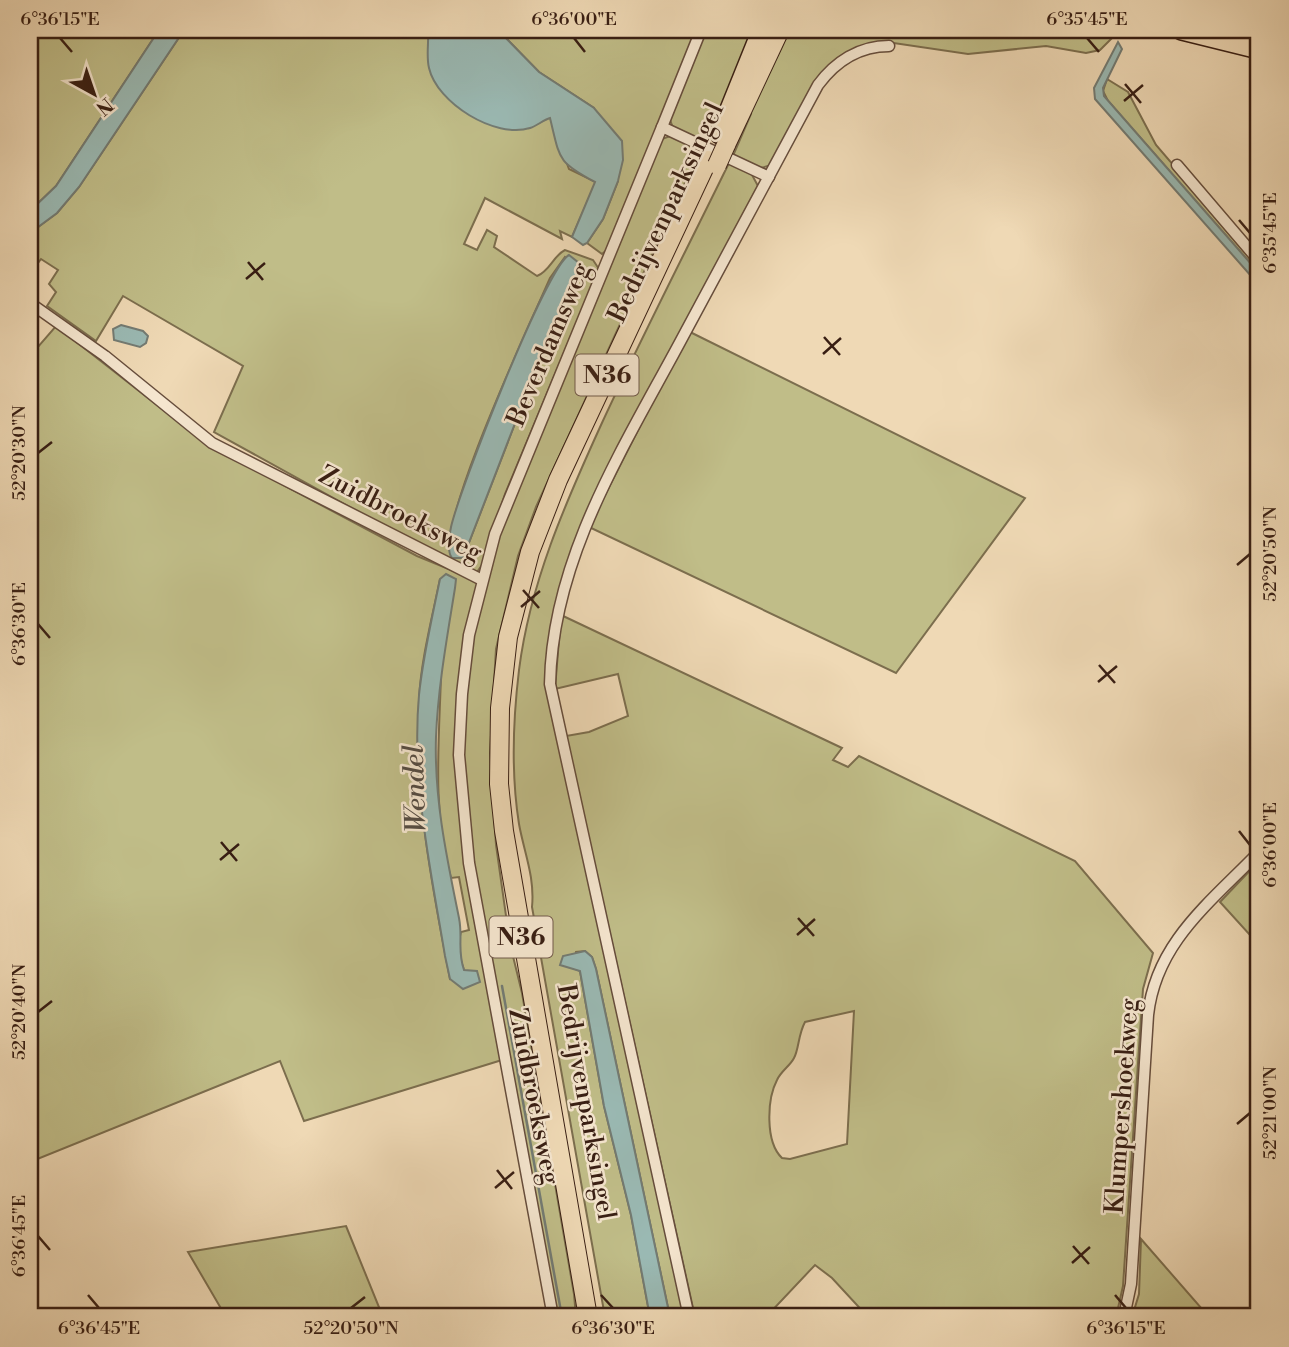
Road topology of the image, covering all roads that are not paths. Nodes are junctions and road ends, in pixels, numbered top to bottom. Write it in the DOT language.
graph roads {
  1 [pos="701,30"];
  2 [pos="762,30"];
  3 [pos="769,30"];
  4 [pos="780,30"];
  5 [pos="1182,30"];
  6 [pos="1226,30"];
  7 [pos="1259,42"];
  8 [pos="889,46"];
  9 [pos="1259,49"];
  10 [pos="662,127"];
  11 [pos="721,140"];
  12 [pos="713,163"];
  13 [pos="1177,165"];
  14 [pos="769,177"];
  15 [pos="1259,261"];
  16 [pos="30,303"];
  17 [pos="482,580"];
  18 [pos="1259,852"];
  19 [pos="582,1278"];
  20 [pos="553,1317"];
  21 [pos="580,1317"];
  22 [pos="588,1317"];
  23 [pos="598,1317"];
  24 [pos="689,1317"];
  25 [pos="1124,1317"];
  1 -- 10 [label="street, Beverdamsweg"];
  2 -- 11 [label="highway"];
  3 -- 11 [label="highway, Bedrijvenparksingel / N36"];
  4 -- 11 [label="highway, Bedrijvenparksingel / N36"];
  5 -- 9 [label="highway"];
  6 -- 7 [label="highway"];
  8 -- 14 [label="street"];
  10 -- 14 [label="street"];
  10 -- 17 [label="street, Beverdamsweg"];
  11 -- 12 [label="highway, Bedrijvenparksingel / N36"];
  12 -- 19 [label="highway, Bedrijvenparksingel / N36"];
  12 -- 23 [label="highway, Bedrijvenparksingel / N36"];
  13 -- 15 [label="street"];
  14 -- 24 [label="street"];
  16 -- 17 [label="street, Zuidbroeksweg"];
  17 -- 20 [label="street, Zuidbroeksweg"];
  18 -- 25 [label="street, Klumpershoekweg"];
  19 -- 21 [label="highway, N36"];
  19 -- 22 [label="highway, Bedrijvenparksingel / N36"];
}
